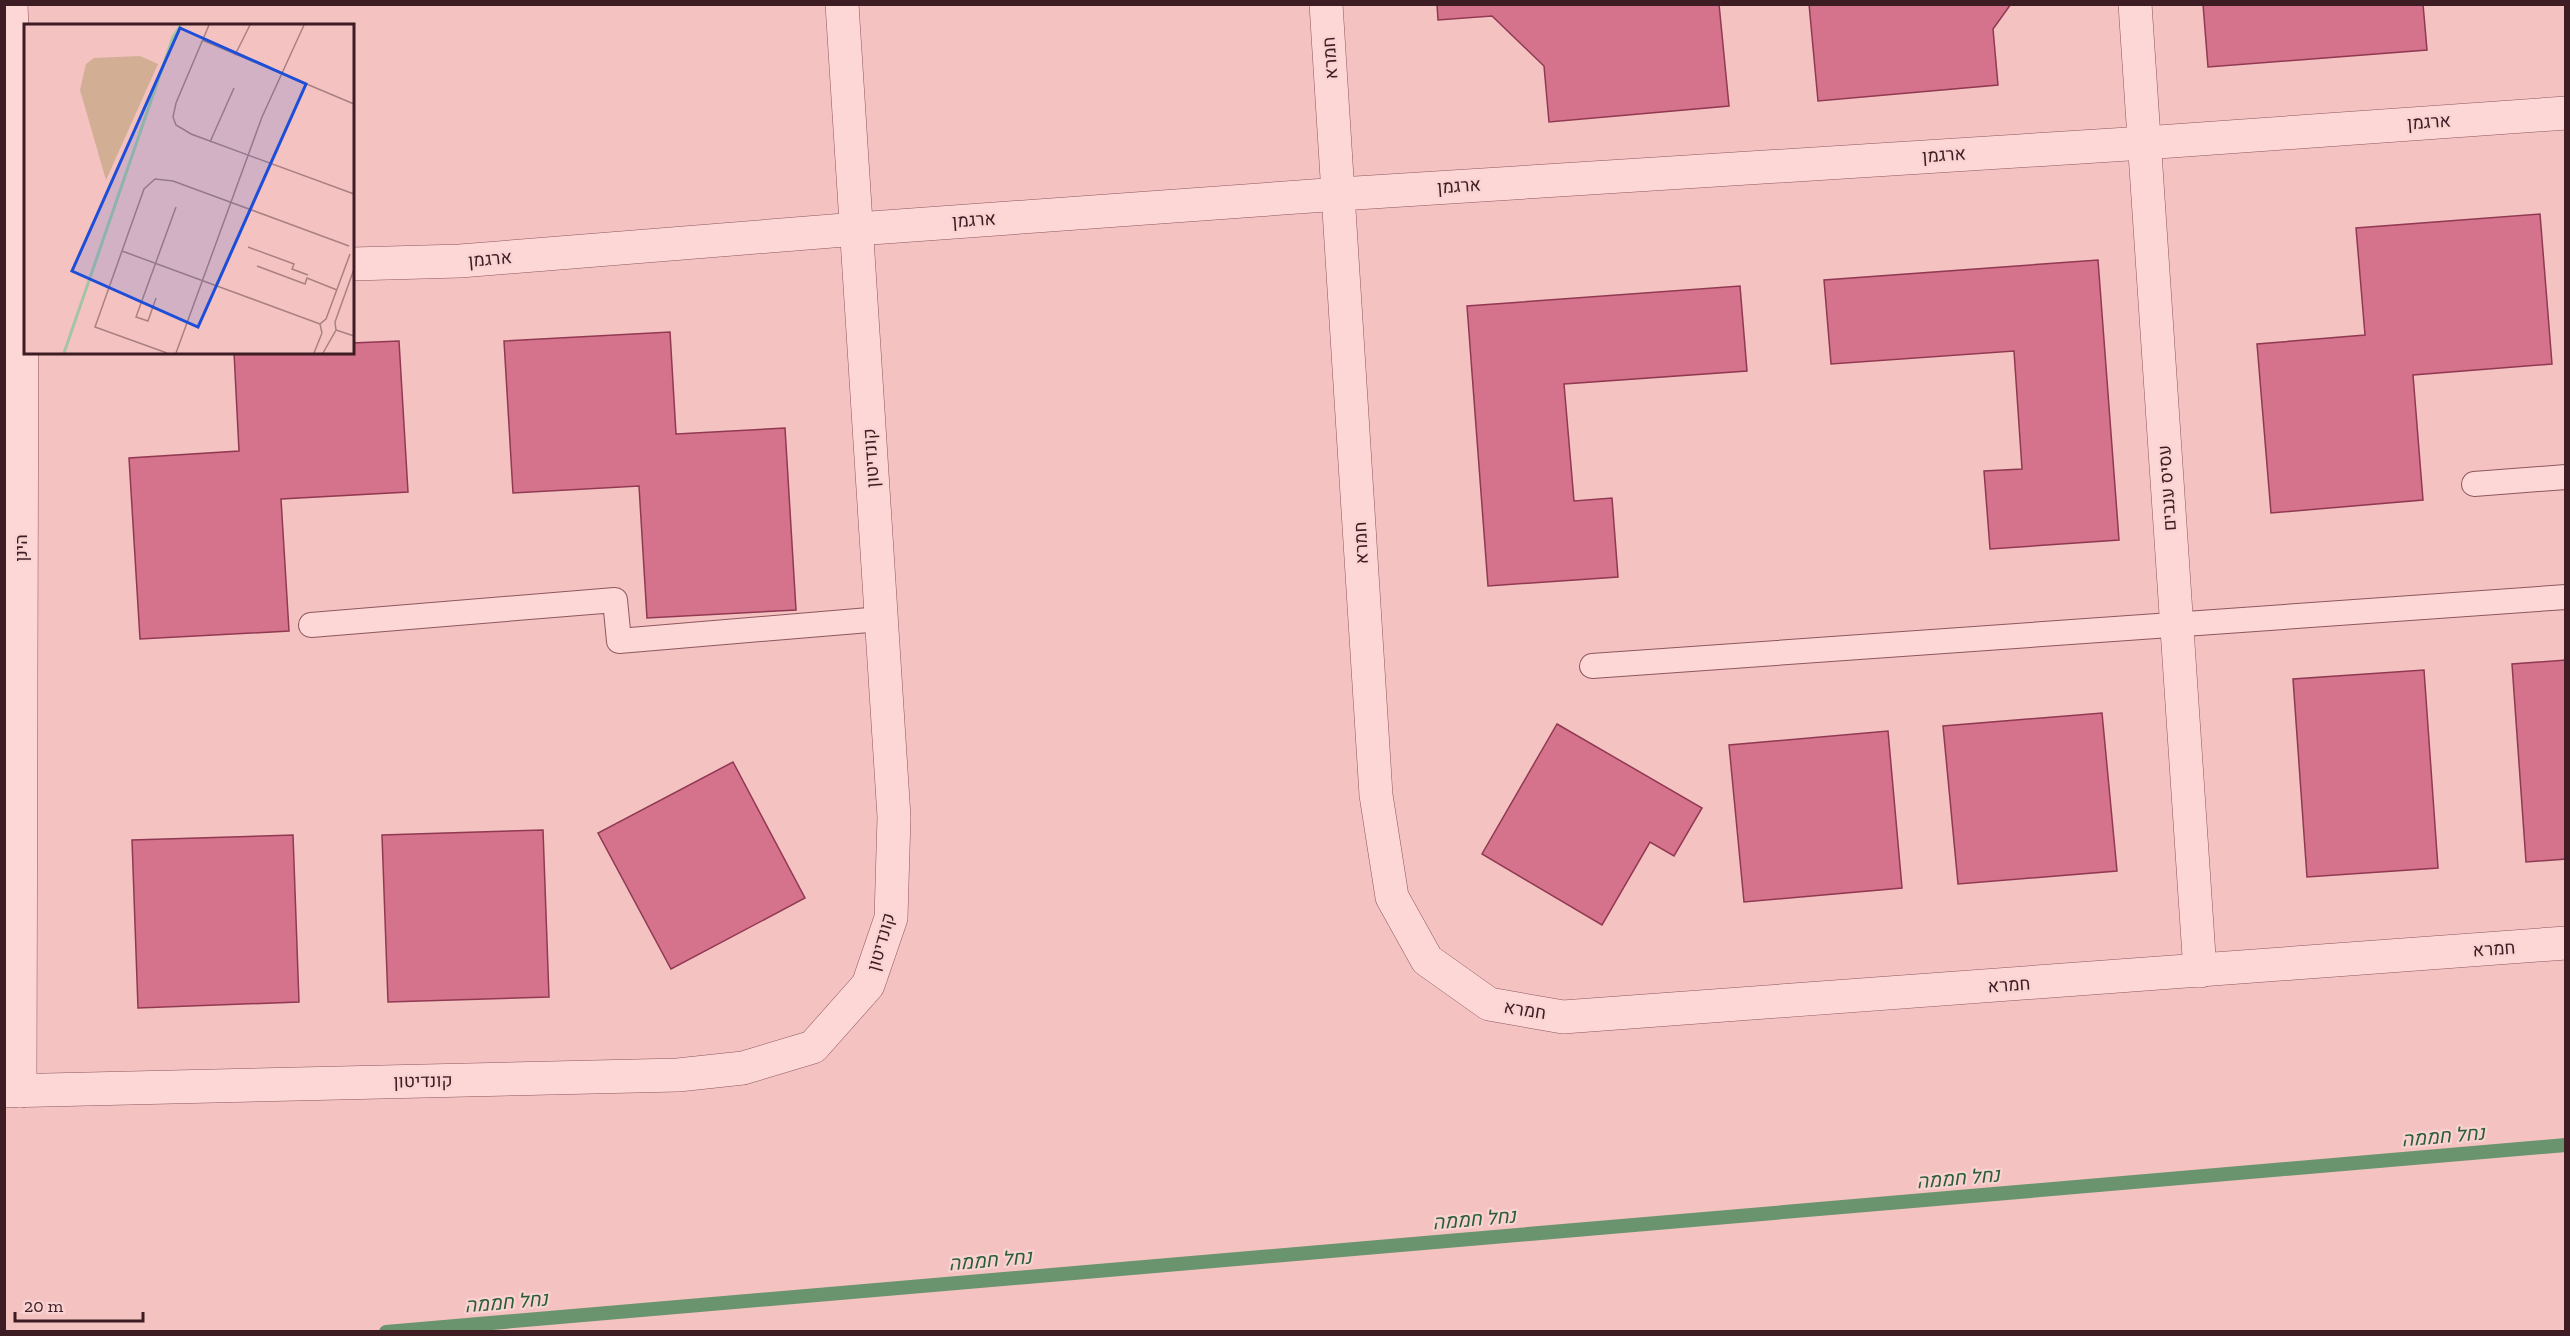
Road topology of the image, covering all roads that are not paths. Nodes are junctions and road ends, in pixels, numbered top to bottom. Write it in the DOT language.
graph roads {
  1 [pos="11,4"];
  2 [pos="842,4"];
  3 [pos="1326,4"];
  4 [pos="2134,4"];
  5 [pos="2565,113"];
  6 [pos="2144,143"];
  7 [pos="1340,194"];
  8 [pos="857,229"];
  9 [pos="354,264"];
  10 [pos="17,268"];
  11 [pos="2565,477"];
  12 [pos="2474,484"];
  13 [pos="2565,597"];
  14 [pos="881,619"];
  15 [pos="311,625"];
  16 [pos="2177,626"];
  17 [pos="1592,666"];
  18 [pos="13,736"];
  19 [pos="2565,943"];
  20 [pos="2200,971"];
  21 [pos="12,1091"];
  1 -- 10 [label="street, הינן"];
  2 -- 8 [label="street, קונדיטון"];
  3 -- 7 [label="street, חמרא"];
  4 -- 6 [label="street, עסיס ענבים"];
  5 -- 6 [label="street, ארגמן"];
  6 -- 7 [label="street, ארגמן"];
  6 -- 16 [label="street, עסיס ענבים"];
  7 -- 8 [label="street, ארגמן"];
  7 -- 20 [label="street, חמרא"];
  8 -- 9 [label="street, ארגמן"];
  8 -- 14 [label="street, קונדיטון"];
  10 -- 18 [label="street, הינן"];
  11 -- 12 [label="lane"];
  13 -- 16 [label="lane"];
  14 -- 15 [label="lane"];
  14 -- 21 [label="street, קונדיטון"];
  16 -- 17 [label="lane"];
  16 -- 20 [label="street, עסיס ענבים"];
  18 -- 21 [label="street, הינן"];
  19 -- 20 [label="street, חמרא"];
}
